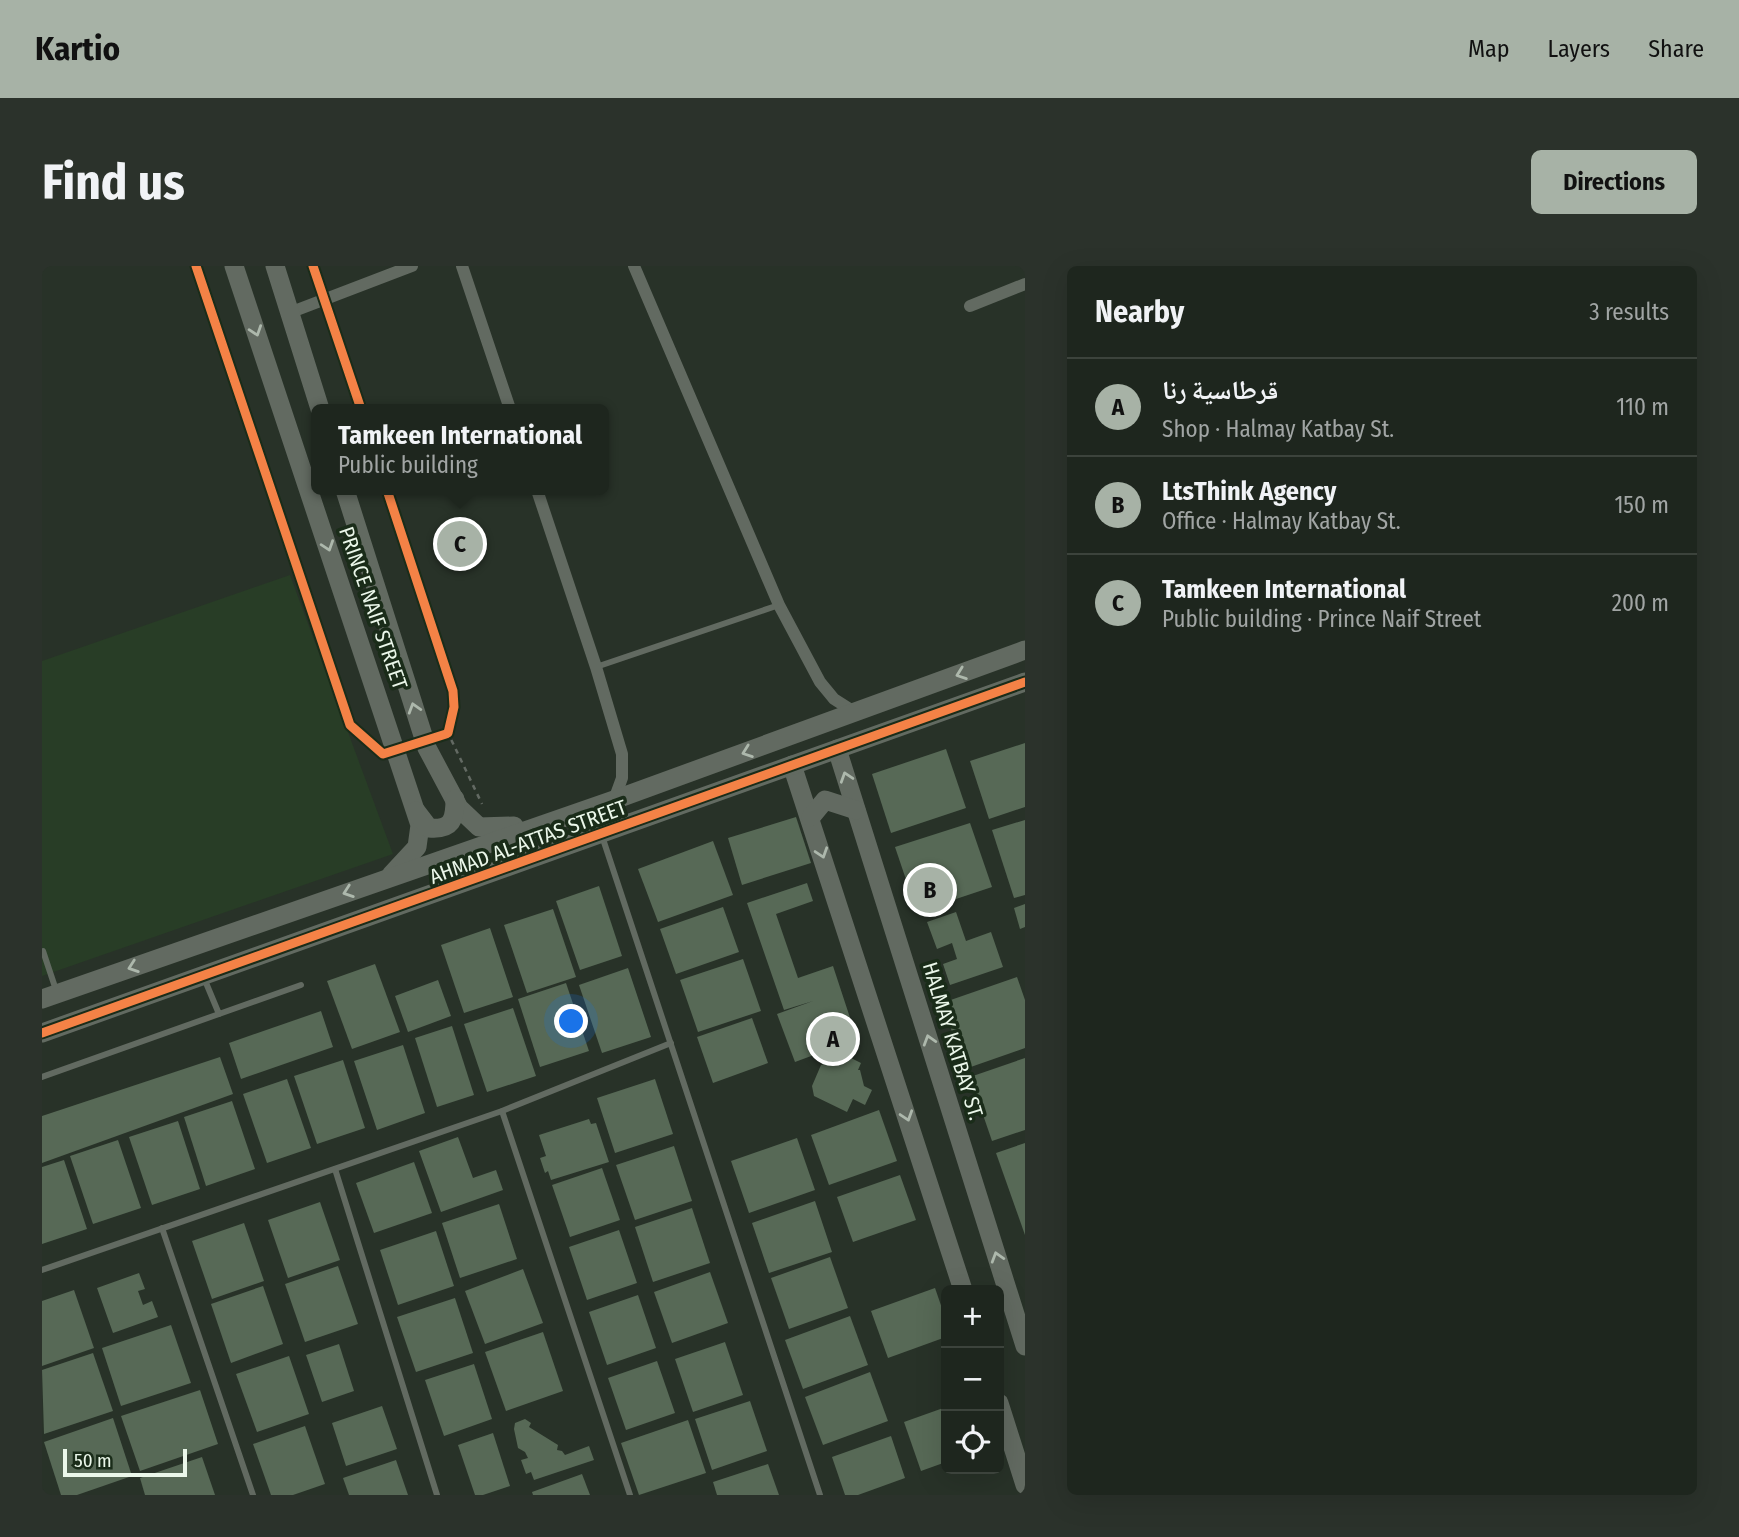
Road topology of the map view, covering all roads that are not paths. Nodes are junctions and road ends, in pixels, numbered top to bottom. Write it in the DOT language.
graph roads {
  1 [pos="234,266"];
  2 [pos="275,266"];
  3 [pos="412,266"];
  4 [pos="462,266"];
  5 [pos="634,266"];
  6 [pos="1025,284"];
  7 [pos="970,306"];
  8 [pos="289,313"];
  9 [pos="318,404"];
  10 [pos="508,404"];
  11 [pos="347,495"];
  12 [pos="539,495"];
  13 [pos="779,605"];
  14 [pos="1025,650"];
  15 [pos="596,667"];
  16 [pos="1025,682"];
  17 [pos="856,713"];
  18 [pos="837,749"];
  19 [pos="792,765"];
  20 [pos="455,799"];
  21 [pos="614,800"];
  22 [pos="416,810"];
  23 [pos="856,810"];
  24 [pos="811,817"];
  25 [pos="533,826"];
  26 [pos="601,834"];
  27 [pos="388,877"];
  28 [pos="43,951"];
  29 [pos="204,976"];
  30 [pos="301,985"];
  31 [pos="50,996"];
  32 [pos="219,1014"];
  33 [pos="42,1033"];
  34 [pos="671,1043"];
  35 [pos="42,1077"];
  36 [pos="502,1111"];
  37 [pos="335,1169"];
  38 [pos="162,1228"];
  39 [pos="42,1270"];
  40 [pos="960,1285"];
  41 [pos="1025,1346"];
  42 [pos="1002,1411"];
  43 [pos="1025,1485"];
  44 [pos="253,1495"];
  45 [pos="437,1495"];
  46 [pos="629,1495"];
  47 [pos="821,1495"];
  1 -- 22 [label="street, PRINCE NAIF STREET, one-way"];
  2 -- 8 [label="street"];
  3 -- 8 [label="street"];
  4 -- 10 [label="street"];
  5 -- 13 [label="street"];
  6 -- 7 [label="street"];
  8 -- 9 [label="street"];
  20 -- 11 [label="street, PRINCE NAIF STREET, one-way"];
  12 -- 15 [label="street"];
  13 -- 15 [label="lane"];
  13 -- 17 [label="street"];
  14 -- 17 [label="street, AHMAD AL-ATTAS STREET, one-way"];
  15 -- 21 [label="street"];
  16 -- 18 [label="street, AHMAD AL-ATTAS STREET"];
  17 -- 21 [label="street, AHMAD AL-ATTAS STREET, one-way"];
  18 -- 19 [label="street, AHMAD AL-ATTAS STREET"];
  23 -- 18 [label="street, HALMAY KATBAY ST., one-way"];
  19 -- 24 [label="street"];
  19 -- 26 [label="street, AHMAD AL-ATTAS STREET"];
  20 -- 22 [label="street"];
  20 -- 25 [label="street, PRINCE NAIF STREET"];
  21 -- 25 [label="street, AHMAD AL-ATTAS STREET"];
  22 -- 27 [label="street, PRINCE NAIF STREET"];
  23 -- 24 [label="street"];
  41 -- 23 [label="street, HALMAY KATBAY ST., one-way"];
  24 -- 40 [label="street, one-way"];
  25 -- 27 [label="street, AHMAD AL-ATTAS STREET"];
  26 -- 29 [label="street, AHMAD AL-ATTAS STREET"];
  26 -- 34 [label="lane"];
  27 -- 31 [label="street, AHMAD AL-ATTAS STREET, one-way"];
  28 -- 31 [label="lane"];
  29 -- 32 [label="lane"];
  29 -- 33 [label="street, AHMAD AL-ATTAS STREET"];
  30 -- 32 [label="lane"];
  32 -- 35 [label="lane"];
  34 -- 36 [label="lane"];
  34 -- 47 [label="lane"];
  36 -- 37 [label="lane"];
  36 -- 46 [label="lane"];
  37 -- 38 [label="lane"];
  37 -- 45 [label="lane"];
  38 -- 39 [label="lane"];
  38 -- 44 [label="lane"];
  42 -- 43 [label="street"];
}
